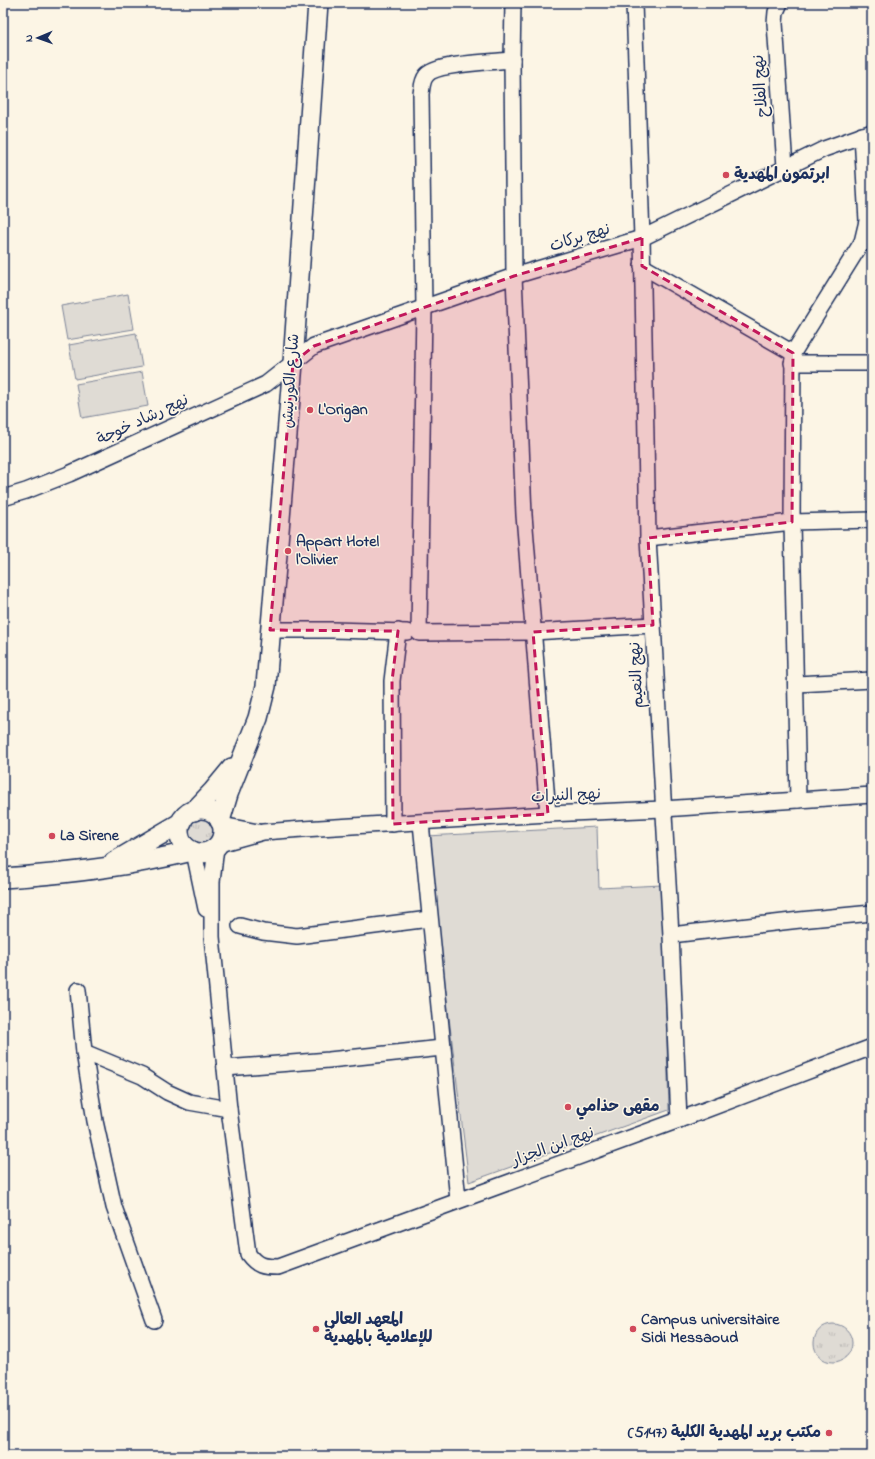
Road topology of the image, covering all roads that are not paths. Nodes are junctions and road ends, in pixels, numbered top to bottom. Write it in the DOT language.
graph roads {
  1 [pos="318,3"];
  2 [pos="513,3"];
  3 [pos="634,3"];
  4 [pos="780,3"];
  5 [pos="512,60"];
  6 [pos="867,134"];
  7 [pos="785,167"];
  8 [pos="642,238"];
  9 [pos="867,243"];
  10 [pos="642,266"];
  11 [pos="514,276"];
  12 [pos="424,308"];
  13 [pos="792,358"];
  14 [pos="293,363"];
  15 [pos="872,363"];
  16 [pos="3,498"];
  17 [pos="872,520"];
  18 [pos="792,522"];
  19 [pos="648,538"];
  20 [pos="652,625"];
  21 [pos="270,630"];
  22 [pos="398,631"];
  23 [pos="533,632"];
  24 [pos="420,633"];
  25 [pos="872,680"];
  26 [pos="796,684"];
  27 [pos="242,756"];
  28 [pos="872,795"];
  29 [pos="798,800"];
  30 [pos="663,810"];
  31 [pos="548,814"];
  32 [pos="188,817"];
  33 [pos="221,823"];
  34 [pos="420,823"];
  35 [pos="393,824"];
  36 [pos="263,832"];
  37 [pos="218,846"];
  38 [pos="193,851"];
  39 [pos="106,867"];
  40 [pos="3,878"];
  41 [pos="872,914"];
  42 [pos="430,919"];
  43 [pos="240,926"];
  44 [pos="671,935"];
  45 [pos="212,937"];
  46 [pos="78,990"];
  47 [pos="872,1047"];
  48 [pos="442,1048"];
  49 [pos="84,1052"];
  50 [pos="225,1068"];
  51 [pos="229,1109"];
  52 [pos="679,1120"];
  53 [pos="458,1200"];
  54 [pos="154,1320"];
  1 -- 14 [label="main road, شارع الكورنيش"];
  2 -- 5 [label="street"];
  3 -- 8 [label="street, نهج النعيم"];
  4 -- 7 [label="street, نهج الفلاح"];
  5 -- 11 [label="street"];
  5 -- 12 [label="street"];
  6 -- 7 [label="street, نهج بركات"];
  6 -- 9 [label="street"];
  7 -- 8 [label="street, نهج بركات"];
  8 -- 10 [label="street, نهج النعيم"];
  8 -- 11 [label="street, نهج بركات"];
  9 -- 13 [label="street"];
  10 -- 13 [label="street"];
  10 -- 19 [label="street, نهج النعيم"];
  11 -- 12 [label="street, نهج بركات"];
  11 -- 23 [label="street"];
  12 -- 14 [label="street, نهج بركات"];
  12 -- 24 [label="street"];
  13 -- 15 [label="street"];
  13 -- 18 [label="street"];
  14 -- 16 [label="street, نهج رشاد خوجة"];
  14 -- 21 [label="main road, شارع الكورنيش"];
  17 -- 18 [label="street"];
  18 -- 19 [label="street"];
  18 -- 26 [label="street"];
  19 -- 20 [label="street, نهج النعيم"];
  20 -- 23 [label="street"];
  20 -- 30 [label="street, نهج النعيم"];
  21 -- 22 [label="street"];
  21 -- 27 [label="main road, شارع الكورنيش"];
  22 -- 24 [label="street"];
  22 -- 35 [label="street"];
  23 -- 24 [label="street"];
  23 -- 31 [label="street"];
  25 -- 26 [label="street"];
  26 -- 29 [label="street"];
  27 -- 32 [label="main road, شارع الكورنيش"];
  27 -- 33 [label="main road, شارع الكورنيش"];
  28 -- 29 [label="street, نهج النيرات"];
  29 -- 30 [label="street, نهج النيرات"];
  30 -- 31 [label="street, نهج النيرات"];
  30 -- 44 [label="street, نهج النعيم"];
  31 -- 34 [label="street, نهج النيرات"];
  32 -- 33 [label="main road"];
  32 -- 38 [label="main road"];
  32 -- 39 [label="main road, شارع الكورنيش"];
  33 -- 36 [label="street"];
  33 -- 37 [label="main road"];
  34 -- 35 [label="street, نهج النيرات"];
  34 -- 42 [label="street"];
  35 -- 36 [label="street, نهج النيرات"];
  36 -- 37 [label="street"];
  37 -- 38 [label="main road"];
  37 -- 45 [label="street"];
  38 -- 39 [label="main road"];
  38 -- 45 [label="street"];
  39 -- 40 [label="main road"];
  41 -- 44 [label="street"];
  42 -- 43 [label="street"];
  42 -- 48 [label="street"];
  44 -- 52 [label="street, نهج النعيم"];
  45 -- 50 [label="street"];
  46 -- 49 [label="street"];
  47 -- 52 [label="street, نهج ابن الجزار"];
  48 -- 50 [label="street"];
  48 -- 53 [label="street"];
  49 -- 51 [label="street"];
  49 -- 54 [label="street"];
  50 -- 51 [label="street"];
  51 -- 53 [label="street, نهج ابن الجزار"];
  52 -- 53 [label="street, نهج ابن الجزار"];
}
